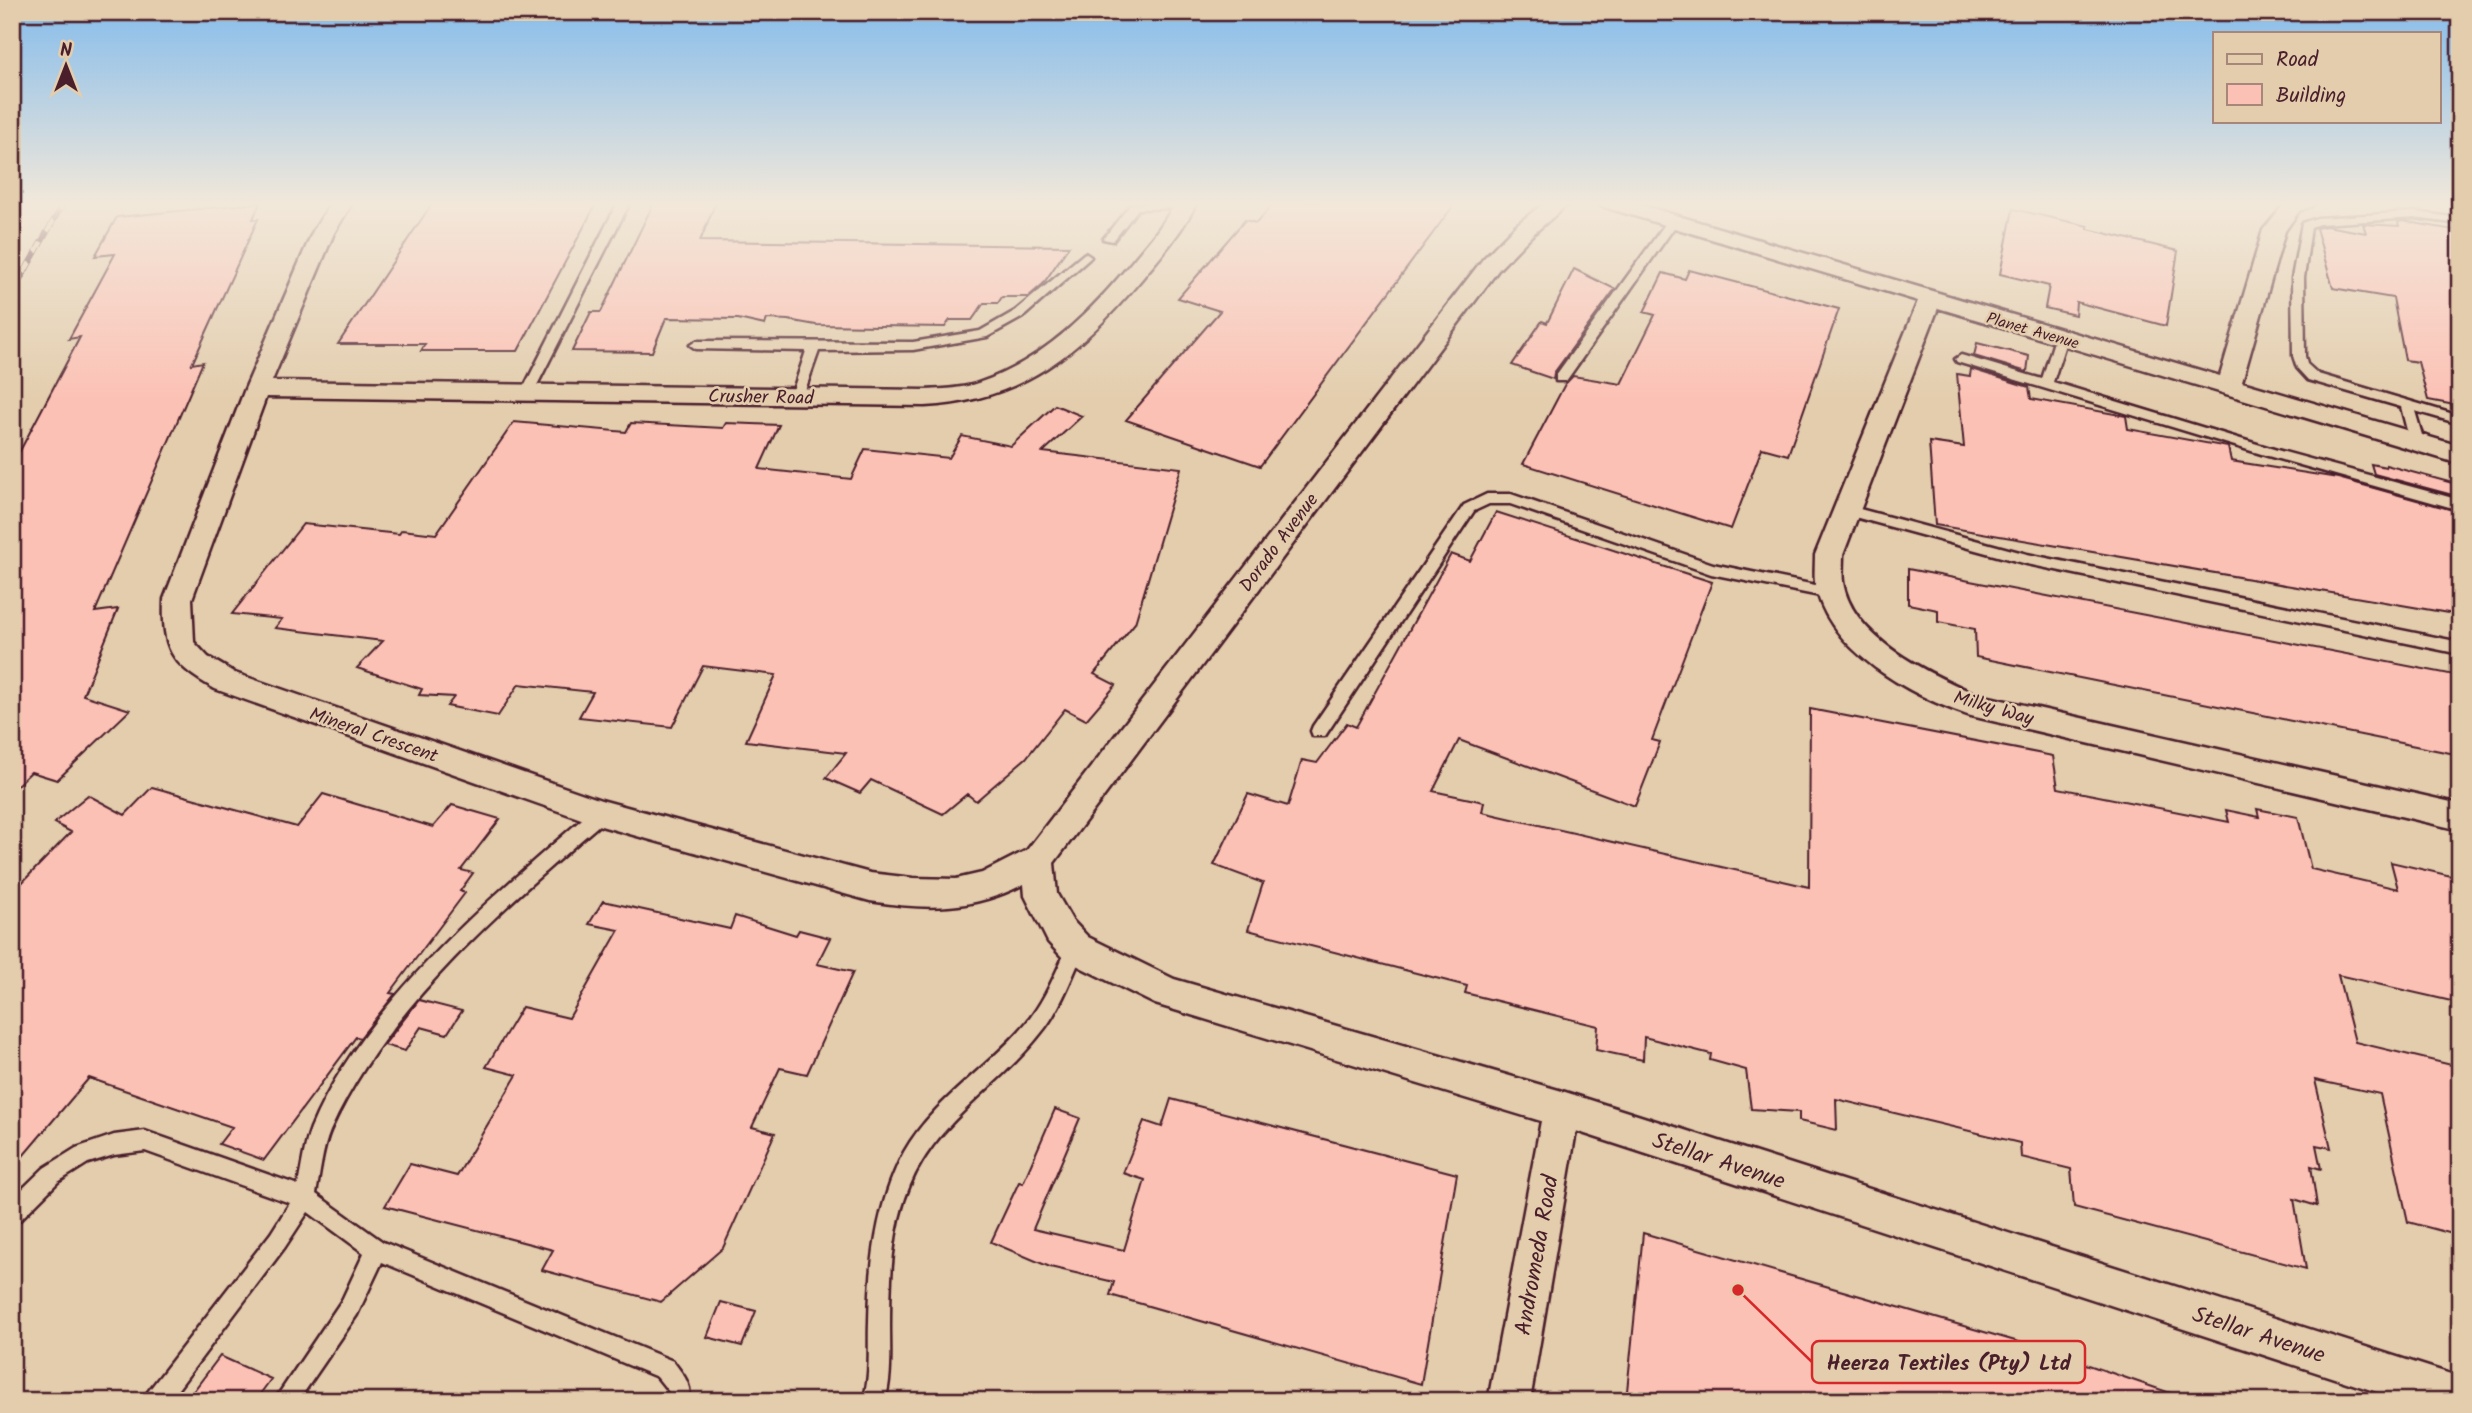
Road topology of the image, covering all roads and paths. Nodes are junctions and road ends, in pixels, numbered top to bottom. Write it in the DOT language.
graph roads {
  1 [pos="308,268"];
  2 [pos="591,268"];
  3 [pos="1072,268"];
  4 [pos="1138,268"];
  5 [pos="1490,268"];
  6 [pos="1639,268"];
  7 [pos="1826,268"];
  8 [pos="2263,268"];
  9 [pos="2300,268"];
  10 [pos="1930,299"];
  11 [pos="2062,338"];
  12 [pos="696,345"];
  13 [pos="814,347"];
  14 [pos="1961,359"];
  15 [pos="1561,378"];
  16 [pos="2046,385"];
  17 [pos="2229,387"];
  18 [pos="257,389"];
  19 [pos="527,393"];
  20 [pos="797,397"];
  21 [pos="2406,404"];
  22 [pos="2460,420"];
  23 [pos="2417,442"];
  24 [pos="2460,454"];
  25 [pos="2460,505"];
  26 [pos="1845,510"];
  27 [pos="1830,593"];
  28 [pos="2460,648"];
  29 [pos="1319,731"];
  30 [pos="601,813"];
  31 [pos="2460,817"];
  32 [pos="1038,860"];
  33 [pos="1076,948"];
  34 [pos="1562,1109"];
  35 [pos="305,1198"];
  36 [pos="12,1214"];
  37 [pos="376,1249"];
  38 [pos="2460,1398"];
  39 [pos="155,1401"];
  40 [pos="285,1401"];
  41 [pos="678,1401"];
  42 [pos="874,1401"];
  43 [pos="1509,1401"];
  1 -- 18 [label="street, Mineral Crescent"];
  2 -- 19 [label="lane"];
  3 -- 13 [label="lane"];
  4 -- 20 [label="street, Crusher Road"];
  5 -- 32 [label="street, Dorado Avenue"];
  6 -- 15 [label="lane"];
  7 -- 10 [label="street, Planet Avenue"];
  8 -- 17 [label="street"];
  9 -- 21 [label="lane"];
  10 -- 11 [label="street, Planet Avenue"];
  10 -- 26 [label="street, Milky Way"];
  11 -- 16 [label="lane"];
  11 -- 17 [label="street, Planet Avenue"];
  12 -- 13 [label="lane"];
  13 -- 20 [label="lane"];
  14 -- 16 [label="lane"];
  16 -- 25 [label="lane"];
  17 -- 23 [label="street, Planet Avenue"];
  18 -- 19 [label="street, Crusher Road"];
  18 -- 30 [label="street, Mineral Crescent"];
  19 -- 20 [label="street, Crusher Road"];
  21 -- 22 [label="lane"];
  21 -- 23 [label="lane"];
  23 -- 24 [label="street, Planet Avenue"];
  26 -- 27 [label="street, Milky Way"];
  26 -- 28 [label="lane"];
  27 -- 29 [label="lane"];
  27 -- 31 [label="street, Milky Way"];
  30 -- 32 [label="street, Mineral Crescent"];
  30 -- 35 [label="lane"];
  32 -- 33 [label="street, Stellar Avenue"];
  33 -- 34 [label="street, Stellar Avenue"];
  33 -- 42 [label="lane"];
  34 -- 38 [label="street, Stellar Avenue"];
  34 -- 43 [label="street, Andromeda Road"];
  35 -- 36 [label="lane"];
  35 -- 37 [label="lane"];
  35 -- 39 [label="lane"];
  37 -- 40 [label="lane"];
  37 -- 41 [label="lane"];
}
